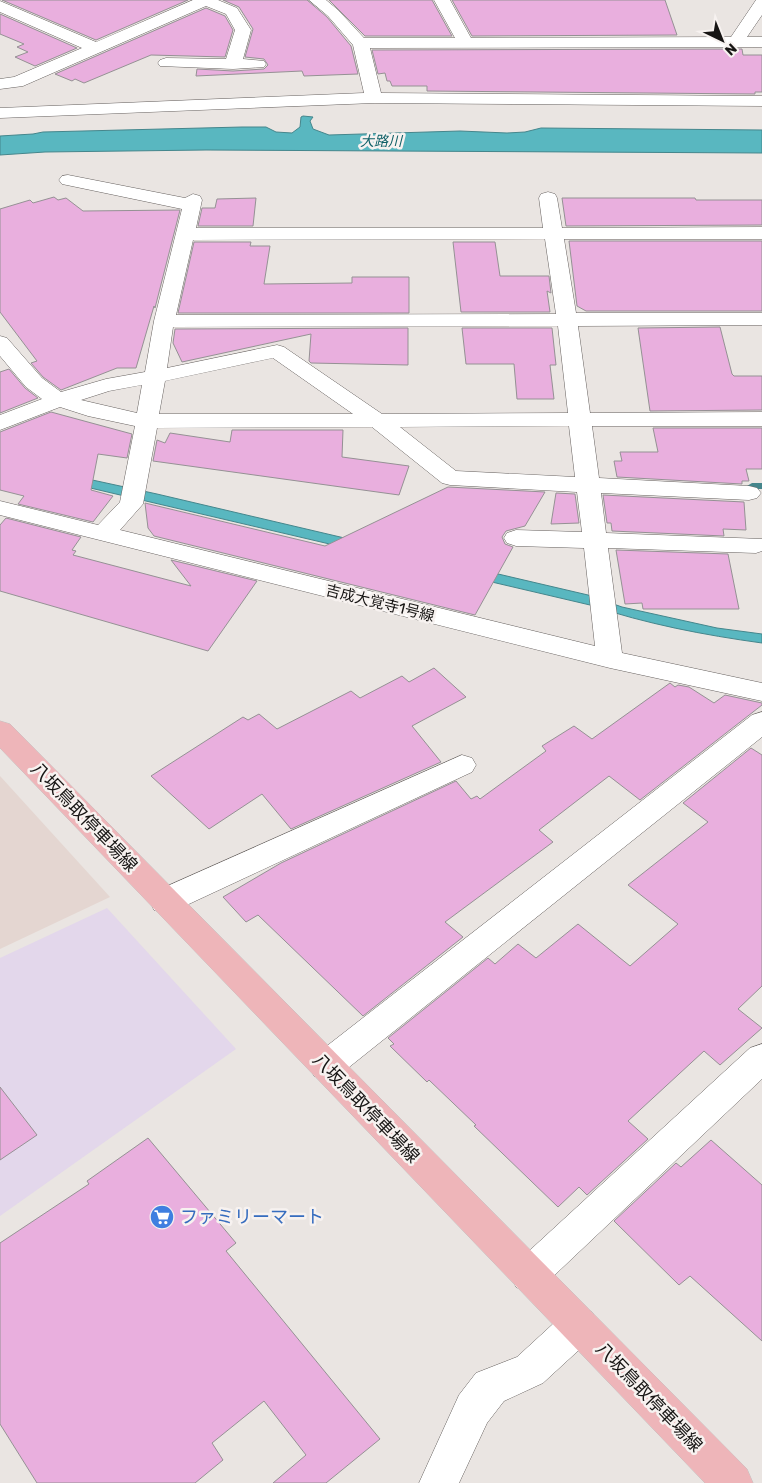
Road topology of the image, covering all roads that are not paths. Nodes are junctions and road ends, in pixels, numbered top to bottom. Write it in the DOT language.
graph roads {
  1 [pos="172,0"];
  2 [pos="205,0"];
  3 [pos="317,0"];
  4 [pos="442,0"];
  5 [pos="762,3"];
  6 [pos="0,6"];
  7 [pos="190,7"];
  8 [pos="27,18"];
  9 [pos="9,24"];
  10 [pos="736,42"];
  11 [pos="762,42"];
  12 [pos="360,43"];
  13 [pos="466,43"];
  14 [pos="96,48"];
  15 [pos="166,63"];
  16 [pos="233,64"];
  17 [pos="258,64"];
  18 [pos="0,84"];
  19 [pos="374,98"];
  20 [pos="762,102"];
  21 [pos="0,113"];
  22 [pos="68,180"];
  23 [pos="548,198"];
  24 [pos="553,232"];
  25 [pos="762,233"];
  26 [pos="184,234"];
  27 [pos="567,319"];
  28 [pos="762,319"];
  29 [pos="164,321"];
  30 [pos="0,342"];
  31 [pos="154,377"];
  32 [pos="61,399"];
  33 [pos="762,419"];
  34 [pos="377,420"];
  35 [pos="147,421"];
  36 [pos="579,421"];
  37 [pos="0,423"];
  38 [pos="588,483"];
  39 [pos="749,493"];
  40 [pos="0,508"];
  41 [pos="104,533"];
  42 [pos="516,538"];
  43 [pos="595,539"];
  44 [pos="756,545"];
  45 [pos="610,658"];
  46 [pos="762,692"];
  47 [pos="762,722"];
  48 [pos="0,731"];
  49 [pos="462,765"];
  50 [pos="165,901"];
  51 [pos="762,1058"];
  52 [pos="326,1066"];
  53 [pos="529,1275"];
  54 [pos="579,1325"];
  55 [pos="439,1483"];
  56 [pos="733,1483"];
  1 -- 7 [label="street"];
  2 -- 7 [label="street"];
  2 -- 16 [label="street"];
  3 -- 12 [label="street"];
  4 -- 13 [label="street"];
  5 -- 10 [label="street"];
  6 -- 8 [label="street"];
  7 -- 14 [label="street"];
  8 -- 9 [label="street"];
  8 -- 14 [label="street"];
  10 -- 11 [label="street"];
  10 -- 13 [label="street"];
  12 -- 13 [label="street"];
  12 -- 19 [label="street"];
  14 -- 18 [label="street"];
  15 -- 16 [label="street"];
  16 -- 17 [label="street"];
  19 -- 20 [label="street"];
  19 -- 21 [label="street"];
  22 -- 26 [label="street"];
  23 -- 24 [label="street"];
  24 -- 25 [label="street"];
  24 -- 26 [label="street"];
  24 -- 27 [label="street"];
  26 -- 29 [label="street"];
  27 -- 28 [label="street"];
  27 -- 29 [label="street"];
  27 -- 36 [label="street"];
  29 -- 31 [label="street"];
  30 -- 32 [label="street"];
  31 -- 32 [label="street"];
  31 -- 34 [label="street"];
  31 -- 35 [label="street"];
  32 -- 35 [label="street"];
  32 -- 37 [label="street"];
  33 -- 36 [label="street"];
  34 -- 35 [label="street"];
  34 -- 36 [label="street"];
  34 -- 38 [label="street"];
  35 -- 41 [label="street"];
  36 -- 38 [label="street"];
  38 -- 39 [label="street"];
  38 -- 43 [label="street"];
  40 -- 41 [label="street, 吉成大覚寺1号線"];
  41 -- 45 [label="street, 吉成大覚寺1号線"];
  42 -- 43 [label="street"];
  43 -- 44 [label="street"];
  43 -- 45 [label="street"];
  45 -- 46 [label="street, 吉成大覚寺1号線"];
  47 -- 52 [label="street"];
  48 -- 50 [label="main road, 八坂鳥取停車場線"];
  49 -- 50 [label="street"];
  50 -- 52 [label="main road, 八坂鳥取停車場線"];
  51 -- 53 [label="street"];
  52 -- 53 [label="main road, 八坂鳥取停車場線"];
  53 -- 54 [label="main road, 八坂鳥取停車場線"];
  54 -- 55 [label="street"];
  54 -- 56 [label="main road, 八坂鳥取停車場線"];
}
